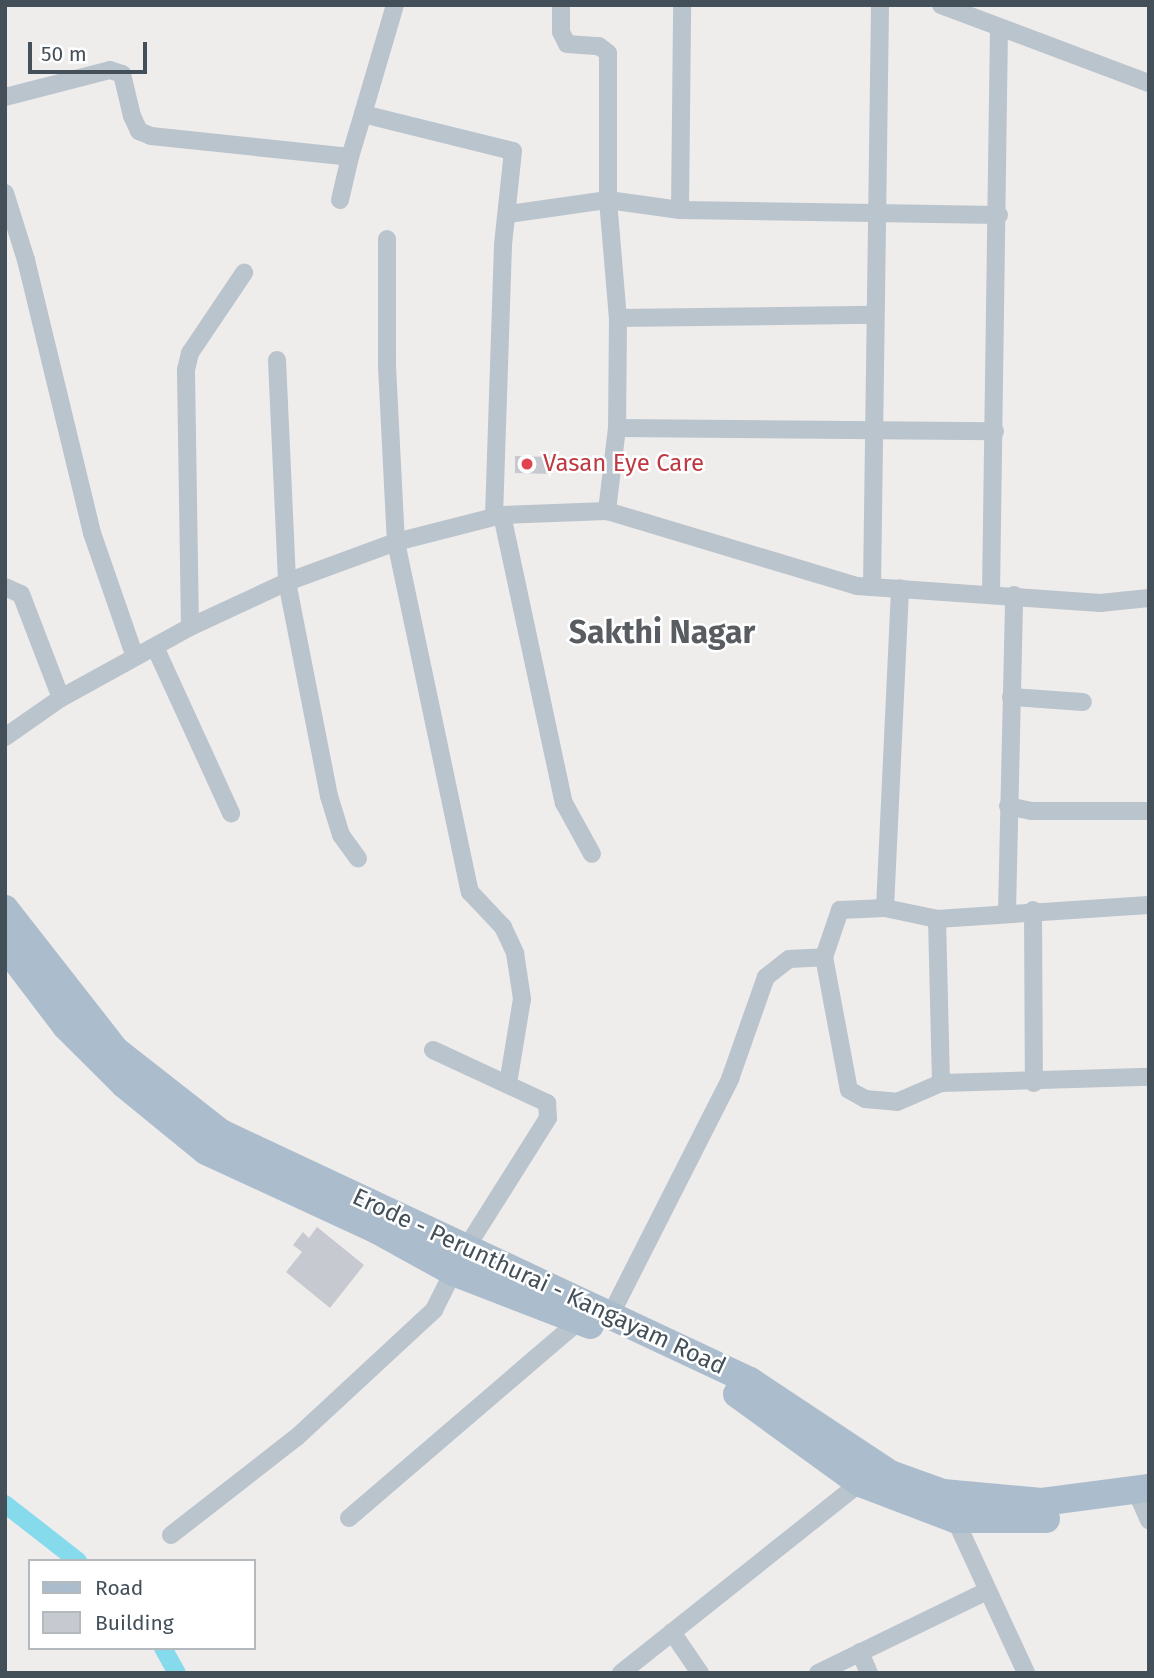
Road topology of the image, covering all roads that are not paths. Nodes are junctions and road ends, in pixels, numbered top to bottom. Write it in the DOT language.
graph roads {
  1 [pos="395,5"];
  2 [pos="561,5"];
  3 [pos="682,5"];
  4 [pos="880,5"];
  5 [pos="941,5"];
  6 [pos="999,28"];
  7 [pos="1149,83"];
  8 [pos="5,97"];
  9 [pos="363,114"];
  10 [pos="350,157"];
  11 [pos="5,194"];
  12 [pos="340,200"];
  13 [pos="608,200"];
  14 [pos="680,210"];
  15 [pos="508,214"];
  16 [pos="999,215"];
  17 [pos="877,216"];
  18 [pos="387,239"];
  19 [pos="244,273"];
  20 [pos="875,315"];
  21 [pos="618,318"];
  22 [pos="277,360"];
  23 [pos="617,428"];
  24 [pos="874,431"];
  25 [pos="995,431"];
  26 [pos="607,510"];
  27 [pos="498,516"];
  28 [pos="396,542"];
  29 [pos="287,582"];
  30 [pos="5,587"];
  31 [pos="872,587"];
  32 [pos="900,588"];
  33 [pos="991,593"];
  34 [pos="1014,595"];
  35 [pos="1149,598"];
  36 [pos="190,626"];
  37 [pos="155,647"];
  38 [pos="135,657"];
  39 [pos="1011,697"];
  40 [pos="61,698"];
  41 [pos="1083,702"];
  42 [pos="5,737"];
  43 [pos="1008,806"];
  44 [pos="1149,811"];
  45 [pos="231,813"];
  46 [pos="592,855"];
  47 [pos="358,858"];
  48 [pos="1149,905"];
  49 [pos="885,908"];
  50 [pos="5,909"];
  51 [pos="1033,910"];
  52 [pos="1007,912"];
  53 [pos="937,919"];
  54 [pos="5,946"];
  55 [pos="824,957"];
  56 [pos="433,1049"];
  57 [pos="1149,1077"];
  58 [pos="941,1083"];
  59 [pos="1034,1083"];
  60 [pos="508,1084"];
  61 [pos="193,1126"];
  62 [pos="460,1260"];
  63 [pos="610,1316"];
  64 [pos="579,1321"];
  65 [pos="860,1483"];
  66 [pos="1145,1501"];
  67 [pos="349,1518"];
  68 [pos="955,1519"];
  69 [pos="172,1535"];
  70 [pos="987,1591"];
  71 [pos="673,1632"];
  72 [pos="860,1652"];
  73 [pos="621,1673"];
  74 [pos="700,1673"];
  75 [pos="818,1673"];
  76 [pos="869,1673"];
  77 [pos="1026,1673"];
  1 -- 9 [label="street"];
  2 -- 13 [label="street"];
  3 -- 14 [label="street"];
  4 -- 17 [label="street"];
  5 -- 6 [label="street"];
  6 -- 7 [label="street"];
  6 -- 16 [label="street"];
  8 -- 10 [label="street"];
  9 -- 10 [label="street"];
  9 -- 15 [label="street"];
  10 -- 12 [label="street"];
  11 -- 38 [label="street"];
  13 -- 14 [label="street"];
  13 -- 15 [label="street"];
  13 -- 21 [label="street"];
  14 -- 17 [label="street"];
  15 -- 27 [label="street"];
  16 -- 17 [label="street"];
  16 -- 25 [label="street"];
  17 -- 20 [label="street"];
  18 -- 28 [label="street"];
  19 -- 36 [label="street"];
  20 -- 21 [label="street"];
  20 -- 24 [label="street"];
  21 -- 23 [label="street"];
  22 -- 29 [label="street"];
  23 -- 24 [label="street"];
  23 -- 26 [label="street"];
  24 -- 25 [label="street"];
  24 -- 31 [label="street"];
  25 -- 33 [label="street"];
  26 -- 27 [label="street"];
  26 -- 31 [label="street"];
  27 -- 28 [label="street"];
  27 -- 46 [label="street"];
  28 -- 29 [label="street"];
  28 -- 60 [label="street"];
  29 -- 36 [label="street"];
  29 -- 47 [label="street"];
  30 -- 40 [label="street"];
  31 -- 32 [label="street"];
  32 -- 33 [label="street"];
  32 -- 49 [label="street"];
  33 -- 34 [label="street"];
  34 -- 35 [label="street"];
  34 -- 39 [label="street"];
  36 -- 37 [label="street"];
  37 -- 38 [label="street"];
  37 -- 45 [label="street"];
  38 -- 40 [label="street"];
  39 -- 41 [label="street"];
  39 -- 43 [label="street"];
  40 -- 42 [label="street"];
  43 -- 44 [label="street"];
  43 -- 52 [label="street"];
  48 -- 51 [label="street"];
  49 -- 53 [label="street"];
  49 -- 55 [label="street"];
  50 -- 61 [label="main road, Erode - Perunthurai - Kangayam Road"];
  51 -- 52 [label="street"];
  51 -- 59 [label="street"];
  52 -- 53 [label="street"];
  53 -- 58 [label="street"];
  54 -- 61 [label="main road, Erode - Perunthurai - Kangayam Road"];
  55 -- 58 [label="street"];
  55 -- 63 [label="street"];
  56 -- 60 [label="street"];
  57 -- 59 [label="street"];
  58 -- 59 [label="street"];
  60 -- 62 [label="street"];
  61 -- 62 [label="main road, Erode - Perunthurai - Kangayam Road"];
  62 -- 63 [label="main road, Erode - Perunthurai - Kangayam Road"];
  62 -- 64 [label="main road, Erode - Perunthurai - Kangayam Road"];
  62 -- 69 [label="street"];
  63 -- 66 [label="main road, Erode - Perunthurai - Kangayam Road"];
  64 -- 65 [label="main road, Erode - Perunthurai - Kangayam Road"];
  64 -- 67 [label="street"];
  65 -- 68 [label="main road, Erode - Perunthurai - Kangayam Road"];
  65 -- 71 [label="street"];
  66 -- 68 [label="main road, Erode - Perunthurai - Kangayam Road"];
  68 -- 70 [label="street"];
  70 -- 72 [label="street"];
  70 -- 77 [label="street"];
  71 -- 73 [label="street"];
  71 -- 74 [label="street"];
  72 -- 75 [label="street"];
  72 -- 76 [label="street"];
}
